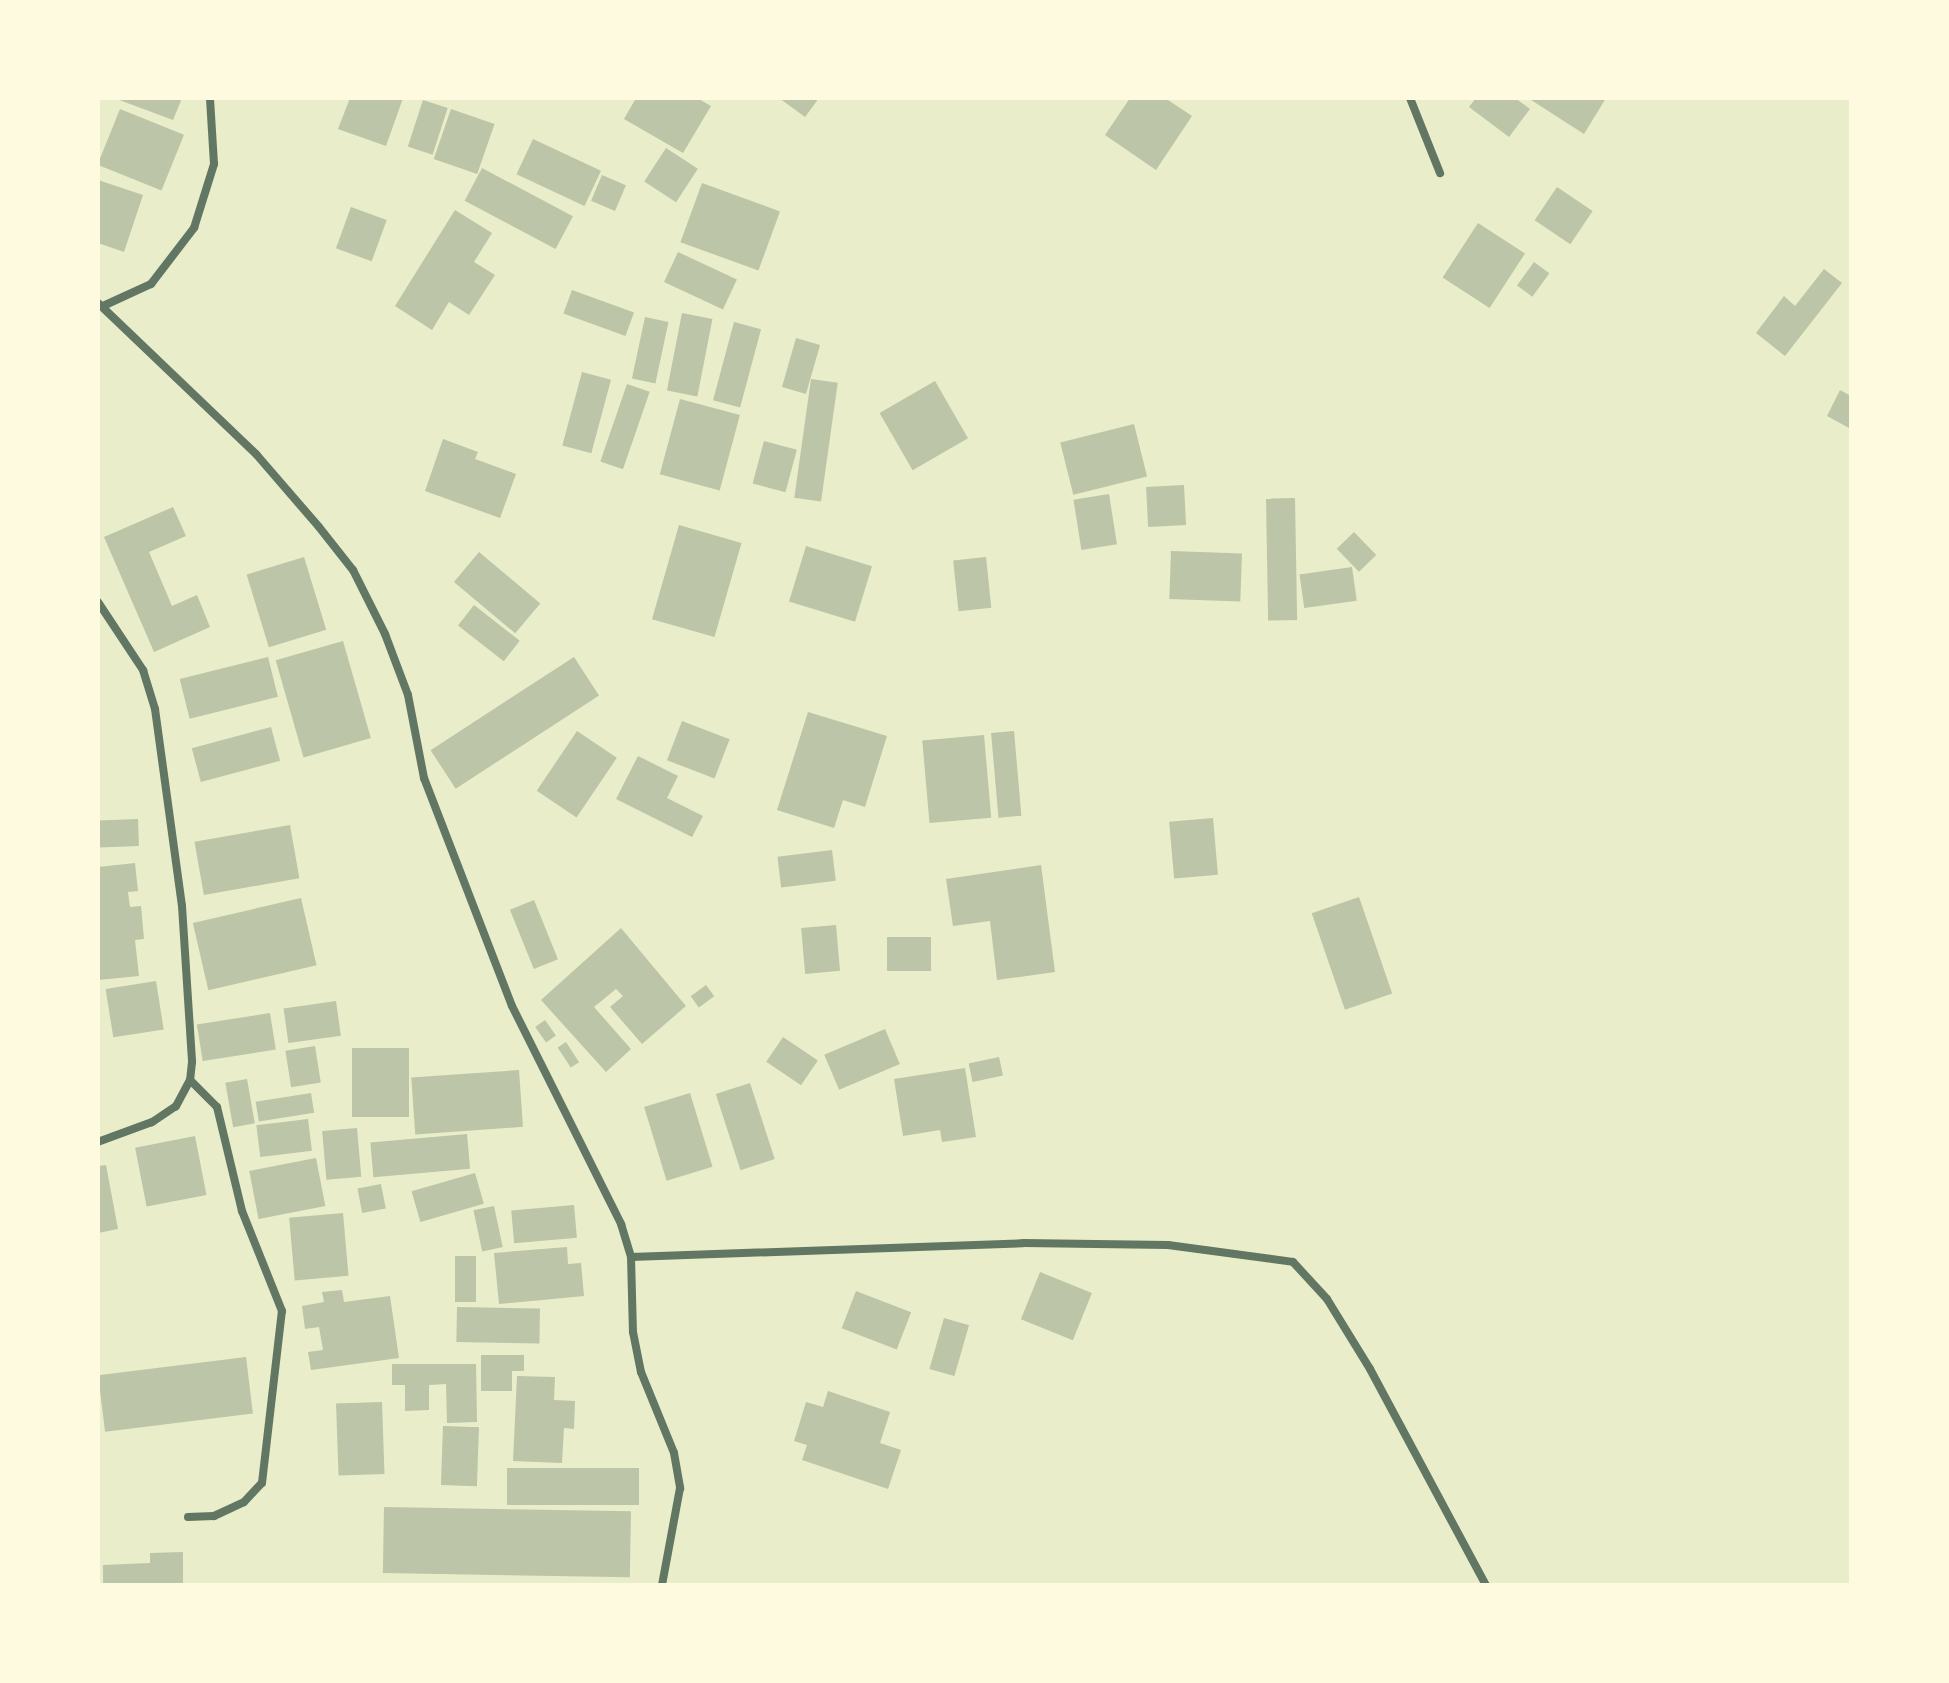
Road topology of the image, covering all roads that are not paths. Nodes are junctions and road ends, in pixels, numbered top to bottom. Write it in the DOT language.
graph roads {
  1 [pos="210,98"];
  2 [pos="1410,98"];
  3 [pos="1440,173"];
  4 [pos="101,305"];
  5 [pos="98,602"];
  6 [pos="190,1080"];
  7 [pos="98,1142"];
  8 [pos="631,1257"];
  9 [pos="188,1517"];
  10 [pos="662,1585"];
  11 [pos="1486,1585"];
  1 -- 4 [label="street"];
  2 -- 3 [label="street"];
  4 -- 8 [label="street"];
  5 -- 6 [label="street"];
  6 -- 7 [label="street"];
  6 -- 9 [label="street"];
  8 -- 10 [label="street"];
  8 -- 11 [label="street"];
}
